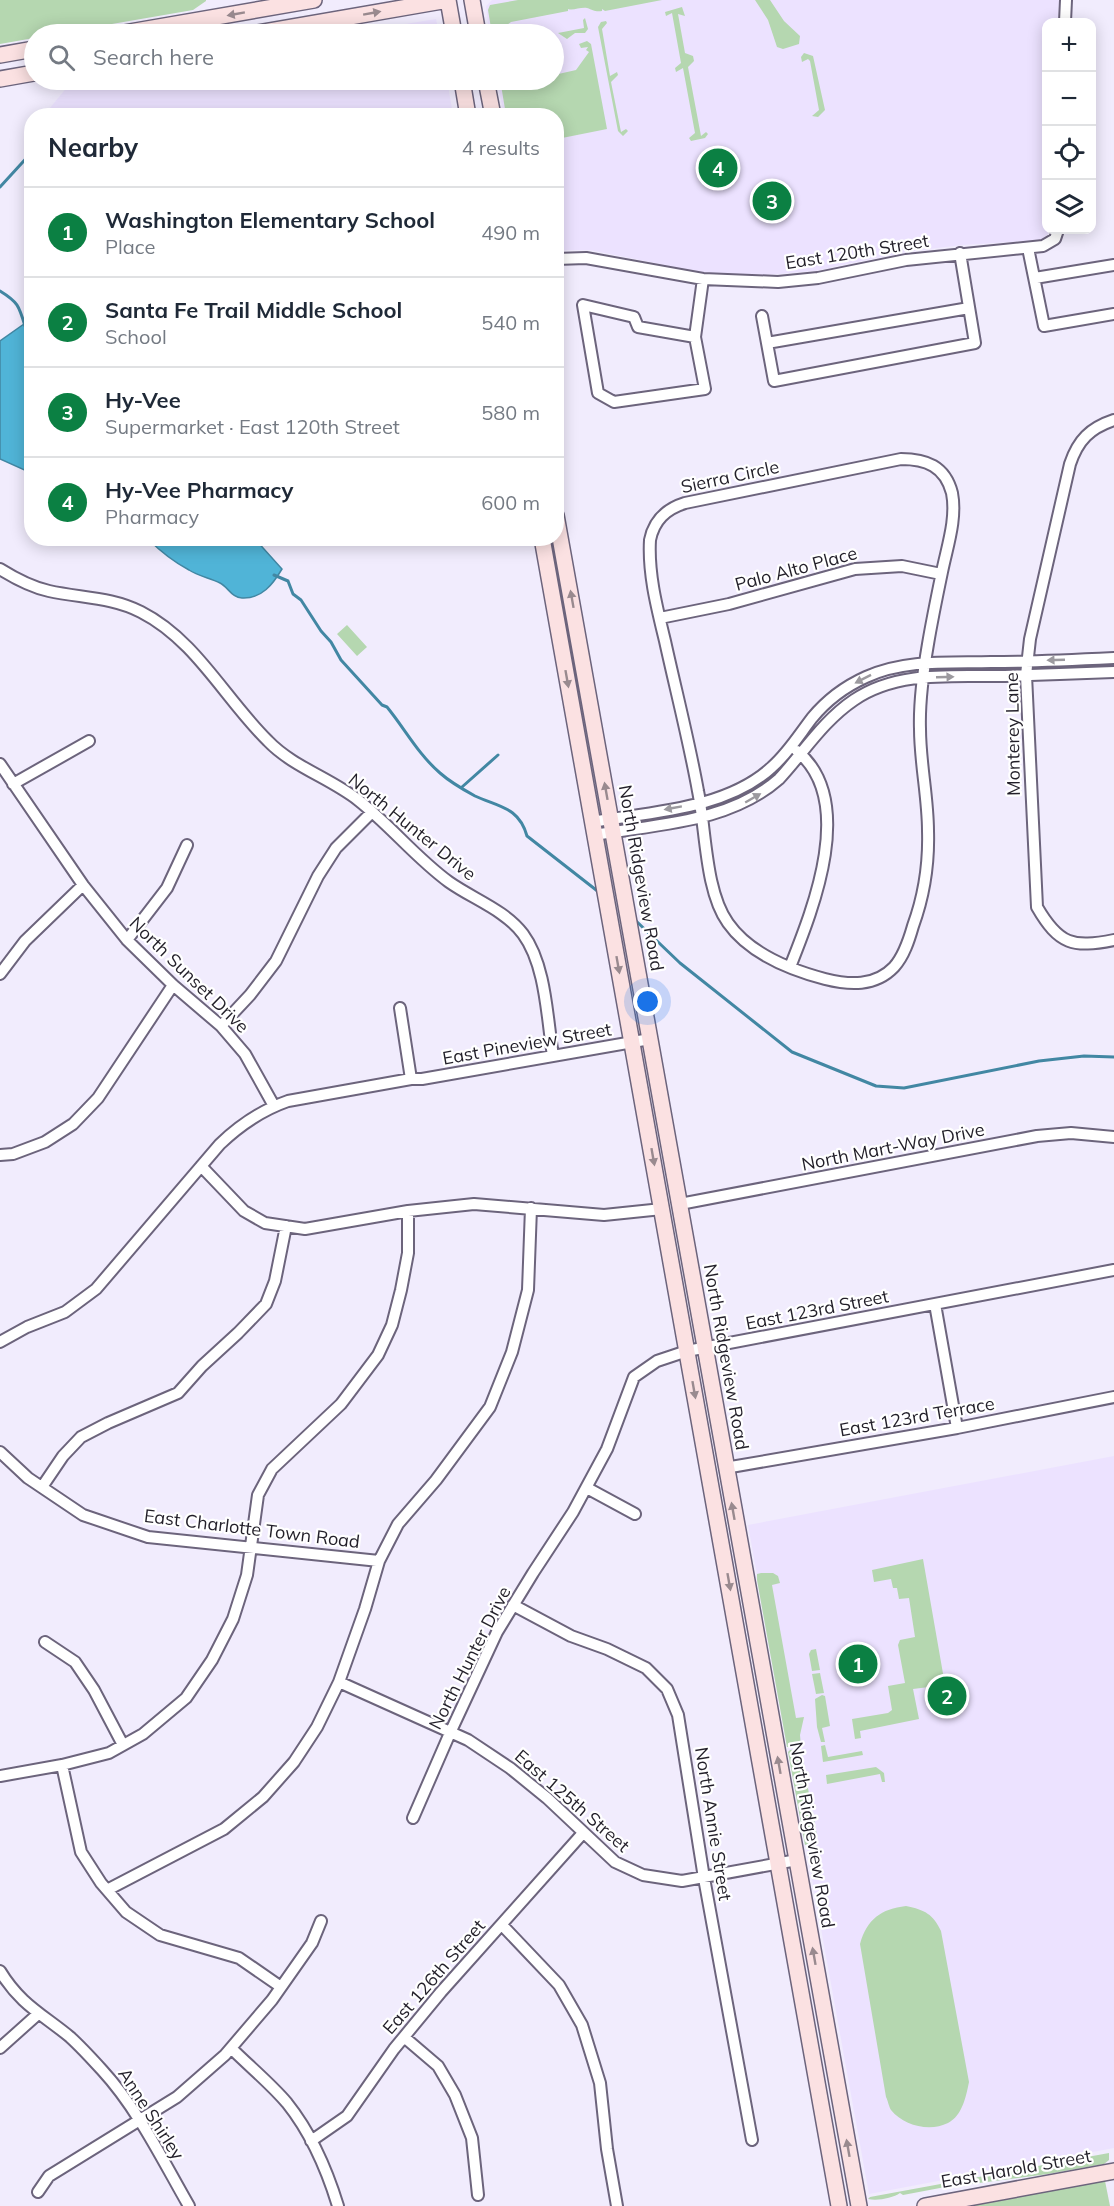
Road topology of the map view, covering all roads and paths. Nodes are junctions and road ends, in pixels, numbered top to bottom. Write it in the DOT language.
graph roads {
  1 [pos="314,0"];
  2 [pos="448,0"];
  3 [pos="472,0"];
  4 [pos="1066,0"];
  5 [pos="1065,18"];
  6 [pos="176,24"];
  7 [pos="310,24"];
  8 [pos="452,24"];
  9 [pos="476,24"];
  10 [pos="24,51"];
  11 [pos="0,55"];
  12 [pos="24,75"];
  13 [pos="0,79"];
  14 [pos="464,90"];
  15 [pos="488,90"];
  16 [pos="467,108"];
  17 [pos="491,108"];
  18 [pos="1057,234"];
  19 [pos="1028,248"];
  20 [pos="960,253"];
  21 [pos="564,259"];
  22 [pos="1114,265"];
  23 [pos="1035,278"];
  24 [pos="703,279"];
  25 [pos="969,308"];
  26 [pos="1114,314"];
  27 [pos="762,316"];
  28 [pos="695,337"];
  29 [pos="767,343"];
  30 [pos="1114,420"];
  31 [pos="543,546"];
  32 [pos="562,546"];
  33 [pos="0,569"];
  34 [pos="941,574"];
  35 [pos="660,618"];
  36 [pos="1114,658"];
  37 [pos="1028,662"];
  38 [pos="924,664"];
  39 [pos="1114,672"];
  40 [pos="1026,675"];
  41 [pos="922,678"];
  42 [pos="89,741"];
  43 [pos="791,747"];
  44 [pos="801,754"];
  45 [pos="0,764"];
  46 [pos="14,784"];
  47 [pos="700,803"];
  48 [pos="372,812"];
  49 [pos="702,817"];
  50 [pos="612,825"];
  51 [pos="594,829"];
  52 [pos="187,845"];
  53 [pos="83,885"];
  54 [pos="127,940"];
  55 [pos="1114,940"];
  56 [pos="790,967"];
  57 [pos="0,974"];
  58 [pos="173,984"];
  59 [pos="400,1008"];
  60 [pos="221,1026"];
  61 [pos="650,1039"];
  62 [pos="632,1042"];
  63 [pos="553,1056"];
  64 [pos="411,1079"];
  65 [pos="274,1106"];
  66 [pos="1114,1137"];
  67 [pos="0,1155"];
  68 [pos="201,1166"];
  69 [pos="680,1204"];
  70 [pos="531,1208"];
  71 [pos="662,1209"];
  72 [pos="408,1211"];
  73 [pos="286,1226"];
  74 [pos="1114,1270"];
  75 [pos="935,1304"];
  76 [pos="0,1342"];
  77 [pos="705,1347"];
  78 [pos="687,1351"];
  79 [pos="1114,1397"];
  80 [pos="957,1428"];
  81 [pos="0,1452"];
  82 [pos="725,1468"];
  83 [pos="42,1487"];
  84 [pos="586,1488"];
  85 [pos="635,1514"];
  86 [pos="250,1548"];
  87 [pos="379,1561"];
  88 [pos="513,1605"];
  89 [pos="45,1642"];
  90 [pos="339,1682"];
  91 [pos="450,1733"];
  92 [pos="123,1745"];
  93 [pos="62,1765"];
  94 [pos="0,1776"];
  95 [pos="413,1818"];
  96 [pos="583,1833"];
  97 [pos="797,1860"];
  98 [pos="779,1863"];
  99 [pos="704,1878"];
  100 [pos="107,1890"];
  101 [pos="321,1922"];
  102 [pos="502,1925"];
  103 [pos="0,1971"];
  104 [pos="281,1987"];
  105 [pos="38,2014"];
  106 [pos="404,2037"];
  107 [pos="0,2048"];
  108 [pos="231,2048"];
  109 [pos="139,2121"];
  110 [pos="752,2140"];
  111 [pos="311,2141"];
  112 [pos="1114,2171"];
  113 [pos="38,2192"];
  114 [pos="478,2195"];
  115 [pos="189,2206"];
  116 [pos="338,2206"];
  117 [pos="618,2206"];
  118 [pos="839,2206"];
  119 [pos="859,2206"];
  120 [pos="926,2206"];
  1 -- 6 [label="main road, one-way"];
  7 -- 2 [label="main road, one-way"];
  2 -- 8 [label="main road"];
  3 -- 9 [label="main road"];
  4 -- 5 [label="street"];
  10 -- 11 [label="main road"];
  12 -- 13 [label="main road"];
  14 -- 16 [label="main road"];
  15 -- 17 [label="main road"];
  18 -- 19 [label="street, East 120th Street"];
  19 -- 20 [label="street, East 120th Street"];
  19 -- 23 [label="street"];
  20 -- 24 [label="street, East 120th Street"];
  20 -- 25 [label="street"];
  21 -- 24 [label="street, East 120th Street"];
  22 -- 23 [label="street"];
  23 -- 26 [label="street"];
  24 -- 28 [label="street"];
  25 -- 29 [label="street"];
  25 -- 29 [label="street"];
  27 -- 29 [label="street"];
  28 -- 28 [label="street"];
  30 -- 37 [label="street, Monterey Lane"];
  31 -- 51 [label="main road, North Ridgeview Road, one-way"];
  50 -- 32 [label="main road, North Ridgeview Road, one-way"];
  33 -- 48 [label="street, North Hunter Drive"];
  34 -- 35 [label="street, Palo Alto Place"];
  34 -- 35 [label="street, Sierra Circle"];
  34 -- 38 [label="street, Sierra Circle"];
  35 -- 47 [label="street, Sierra Circle"];
  36 -- 37 [label="street, one-way"];
  37 -- 38 [label="street"];
  37 -- 40 [label="street, Monterey Lane"];
  38 -- 41 [label="street, Sierra Circle"];
  38 -- 43 [label="street, one-way"];
  39 -- 40 [label="street"];
  41 -- 40 [label="street, one-way"];
  40 -- 55 [label="street, Monterey Lane"];
  41 -- 44 [label="street"];
  41 -- 56 [label="street, Sierra Circle"];
  42 -- 46 [label="street"];
  43 -- 44 [label="street"];
  43 -- 47 [label="street"];
  49 -- 44 [label="street, one-way"];
  44 -- 56 [label="street"];
  45 -- 46 [label="street, North Sunset Drive"];
  46 -- 53 [label="street, North Sunset Drive"];
  47 -- 49 [label="street, Sierra Circle"];
  47 -- 50 [label="street, one-way"];
  48 -- 60 [label="street"];
  48 -- 63 [label="street, North Hunter Drive"];
  49 -- 50 [label="street"];
  49 -- 56 [label="street, Sierra Circle"];
  50 -- 51 [label="street"];
  50 -- 61 [label="main road, North Ridgeview Road"];
  51 -- 62 [label="main road, North Ridgeview Road, one-way"];
  52 -- 54 [label="street"];
  53 -- 54 [label="street, North Sunset Drive"];
  53 -- 57 [label="street"];
  54 -- 58 [label="street, North Sunset Drive"];
  58 -- 60 [label="street, North Sunset Drive"];
  58 -- 67 [label="street"];
  59 -- 64 [label="street"];
  60 -- 65 [label="street, North Sunset Drive"];
  61 -- 62 [label="street, East Pineview Street"];
  61 -- 69 [label="main road, North Ridgeview Road"];
  62 -- 63 [label="street, East Pineview Street"];
  62 -- 71 [label="main road, North Ridgeview Road, one-way"];
  63 -- 64 [label="street, East Pineview Street"];
  64 -- 65 [label="street, East Pineview Street"];
  65 -- 68 [label="street, East Pineview Street"];
  66 -- 69 [label="street, North Mart-Way Drive"];
  68 -- 73 [label="street"];
  68 -- 76 [label="street, East Pineview Street"];
  69 -- 77 [label="main road, North Ridgeview Road"];
  70 -- 71 [label="street"];
  70 -- 72 [label="street"];
  70 -- 87 [label="street"];
  71 -- 78 [label="main road, North Ridgeview Road"];
  72 -- 73 [label="street"];
  72 -- 86 [label="street"];
  73 -- 83 [label="street"];
  74 -- 75 [label="street, East 123rd Street"];
  75 -- 77 [label="street, East 123rd Street"];
  75 -- 80 [label="street"];
  77 -- 78 [label="street, North Hunter Drive"];
  77 -- 82 [label="main road, North Ridgeview Road"];
  78 -- 84 [label="street, North Hunter Drive"];
  78 -- 98 [label="main road, North Ridgeview Road, one-way"];
  79 -- 80 [label="street, East 123rd Terrace"];
  80 -- 82 [label="street, East 123rd Terrace"];
  81 -- 83 [label="street, East Charlotte Town Road"];
  97 -- 82 [label="main road, North Ridgeview Road, one-way"];
  83 -- 86 [label="street, East Charlotte Town Road"];
  84 -- 85 [label="street"];
  84 -- 88 [label="street, North Hunter Drive"];
  86 -- 87 [label="street, East Charlotte Town Road"];
  86 -- 92 [label="street"];
  87 -- 90 [label="street"];
  88 -- 91 [label="street, North Hunter Drive"];
  88 -- 99 [label="street, North Annie Street"];
  89 -- 92 [label="street"];
  90 -- 91 [label="street, East 125th Street"];
  90 -- 100 [label="street"];
  91 -- 95 [label="street, North Hunter Drive"];
  91 -- 96 [label="street, East 125th Street"];
  92 -- 93 [label="street"];
  93 -- 94 [label="street"];
  93 -- 100 [label="street"];
  96 -- 99 [label="street, East 125th Street"];
  96 -- 102 [label="street, East 126th Street"];
  97 -- 98 [label="street, East 125th Street"];
  119 -- 97 [label="main road, North Ridgeview Road, one-way"];
  98 -- 99 [label="street, East 125th Street"];
  98 -- 118 [label="main road, North Ridgeview Road"];
  99 -- 110 [label="street, North Annie Street"];
  100 -- 104 [label="street"];
  101 -- 104 [label="street"];
  102 -- 106 [label="street, East 126th Street"];
  102 -- 117 [label="street"];
  103 -- 105 [label="street, Anne Shirley"];
  104 -- 108 [label="street"];
  105 -- 107 [label="street"];
  105 -- 109 [label="street, Anne Shirley"];
  106 -- 111 [label="street, East 126th Street"];
  106 -- 114 [label="street"];
  108 -- 109 [label="street"];
  108 -- 111 [label="street"];
  109 -- 113 [label="street"];
  109 -- 115 [label="street, Anne Shirley"];
  111 -- 116 [label="street"];
  112 -- 120 [label="main road, East Harold Street"];
}
